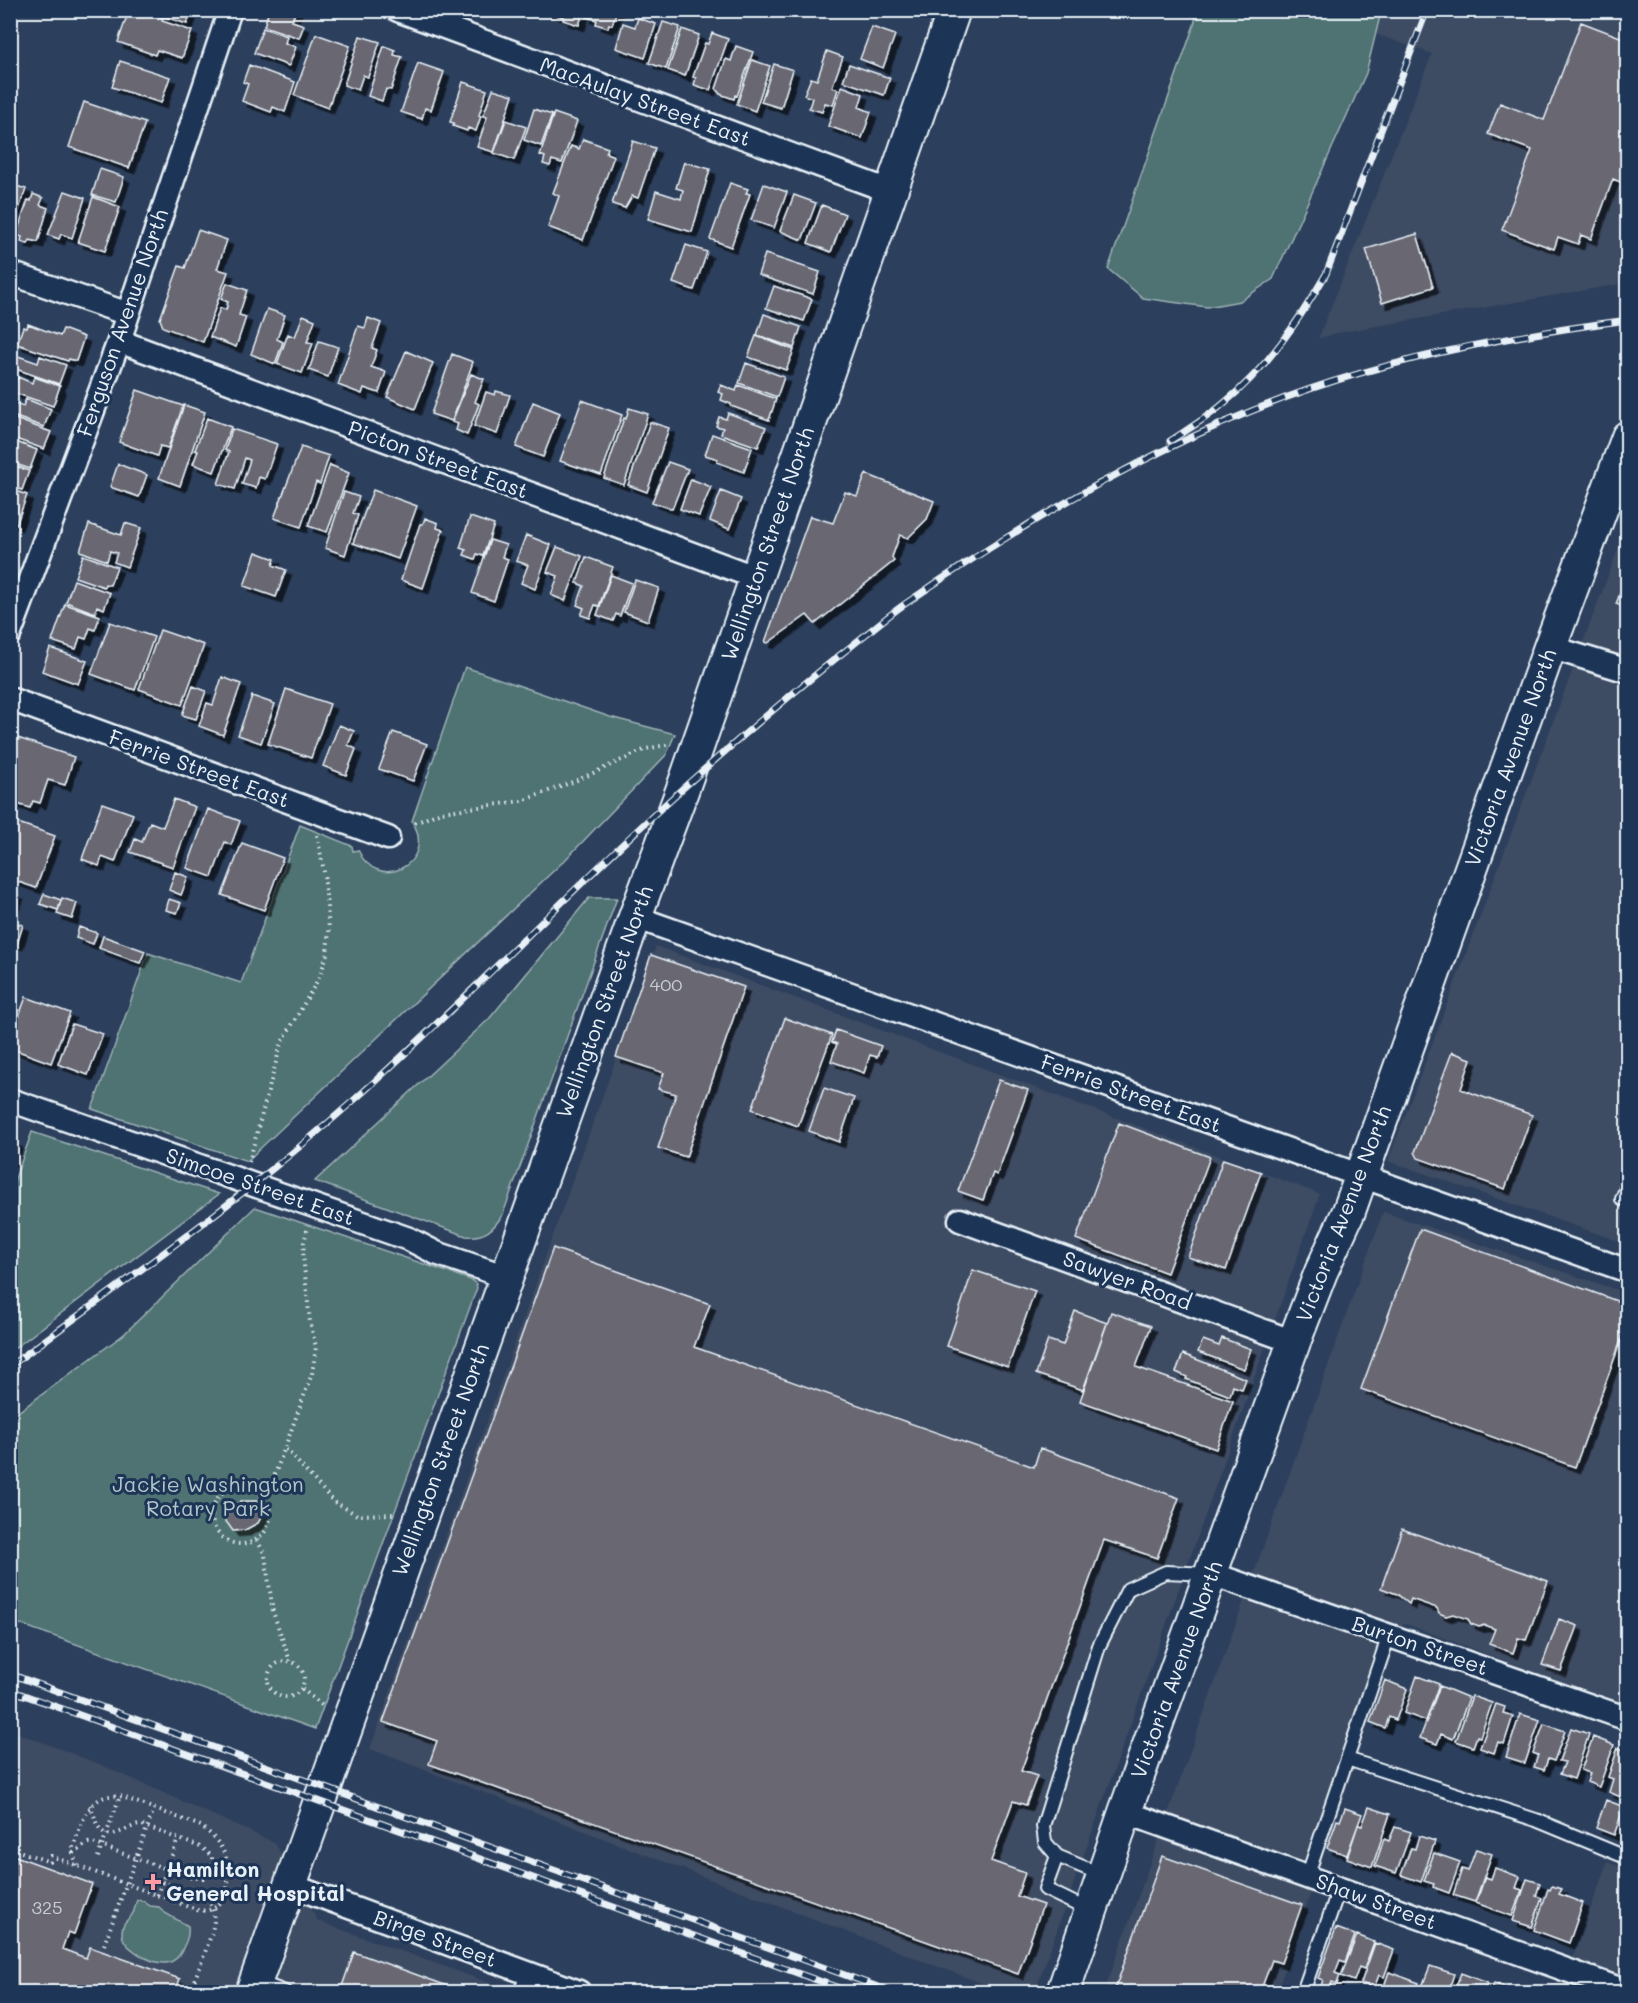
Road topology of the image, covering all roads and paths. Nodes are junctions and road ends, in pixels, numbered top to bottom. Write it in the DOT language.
graph roads {
  1 [pos="230,10"];
  2 [pos="398,10"];
  3 [pos="954,10"];
  4 [pos="892,192"];
  5 [pos="10,273"];
  6 [pos="128,314"];
  7 [pos="119,341"];
  8 [pos="1628,437"];
  9 [pos="757,578"];
  10 [pos="10,633"];
  11 [pos="1550,647"];
  12 [pos="1628,671"];
  13 [pos="10,699"];
  14 [pos="674,743"];
  15 [pos="415,823"];
  16 [pos="316,828"];
  17 [pos="388,838"];
  18 [pos="635,917"];
  19 [pos="10,1100"];
  20 [pos="248,1165"];
  21 [pos="1361,1177"];
  22 [pos="1628,1183"];
  23 [pos="1628,1201"];
  24 [pos="314,1207"];
  25 [pos="960,1220"];
  26 [pos="1628,1271"];
  27 [pos="507,1278"];
  28 [pos="1294,1342"];
  29 [pos="286,1449"];
  30 [pos="261,1494"];
  31 [pos="422,1511"];
  32 [pos="257,1540"];
  33 [pos="1212,1574"];
  34 [pos="1389,1635"];
  35 [pos="290,1661"];
  36 [pos="1628,1719"];
  37 [pos="1347,1759"];
  38 [pos="120,1796"];
  39 [pos="90,1805"];
  40 [pos="154,1809"];
  41 [pos="1125,1812"];
  42 [pos="146,1827"];
  43 [pos="107,1833"];
  44 [pos="178,1839"];
  45 [pos="102,1846"];
  46 [pos="10,1848"];
  47 [pos="73,1853"];
  48 [pos="1057,1856"];
  49 [pos="98,1857"];
  50 [pos="135,1858"];
  51 [pos="1628,1858"];
  52 [pos="77,1866"];
  53 [pos="167,1870"];
  54 [pos="1104,1875"];
  55 [pos="1307,1877"];
  56 [pos="162,1882"];
  57 [pos="125,1883"];
  58 [pos="290,1885"];
  59 [pos="1339,1888"];
  60 [pos="158,1895"];
  61 [pos="213,1910"];
  62 [pos="1091,1911"];
  63 [pos="104,1945"];
  64 [pos="524,1983"];
  65 [pos="254,1987"];
  66 [pos="190,1992"];
  67 [pos="285,1992"];
  68 [pos="579,1992"];
  69 [pos="1063,1992"];
  70 [pos="1304,1992"];
  71 [pos="1628,1992"];
  1 -- 6 [label="street, Ferguson Avenue North"];
  2 -- 4 [label="street, MacAulay Street East"];
  3 -- 4 [label="main road, Wellington Street North"];
  4 -- 9 [label="main road, Wellington Street North"];
  5 -- 6 [label="street"];
  6 -- 7 [label="street, Ferguson Avenue North"];
  7 -- 9 [label="street, Picton Street East"];
  7 -- 10 [label="street, Ferguson Avenue North"];
  8 -- 11 [label="main road, Victoria Avenue North"];
  9 -- 18 [label="main road, Wellington Street North"];
  11 -- 12 [label="street"];
  11 -- 21 [label="main road, Victoria Avenue North"];
  13 -- 17 [label="street, Ferrie Street East"];
  14 -- 15 [label="path"];
  16 -- 20 [label="path"];
  18 -- 21 [label="street, Ferrie Street East"];
  18 -- 27 [label="main road, Wellington Street North"];
  19 -- 24 [label="street, Simcoe Street East"];
  21 -- 26 [label="street, Ferrie Street East"];
  21 -- 28 [label="main road, Victoria Avenue North"];
  22 -- 23 [label="lane"];
  24 -- 27 [label="street, Simcoe Street East"];
  24 -- 29 [label="path"];
  25 -- 28 [label="street, Sawyer Road"];
  27 -- 31 [label="main road, Wellington Street North"];
  28 -- 33 [label="main road, Victoria Avenue North"];
  29 -- 30 [label="path"];
  29 -- 31 [label="path"];
  30 -- 32 [label="path"];
  30 -- 32 [label="path"];
  31 -- 58 [label="main road, Wellington Street North"];
  32 -- 35 [label="path"];
  33 -- 34 [label="street, Burton Street"];
  33 -- 41 [label="main road, Victoria Avenue North"];
  33 -- 48 [label="lane"];
  34 -- 36 [label="street, Burton Street"];
  34 -- 37 [label="lane"];
  35 -- 35 [label="path"];
  37 -- 51 [label="lane"];
  37 -- 55 [label="lane"];
  38 -- 39 [label="path"];
  38 -- 40 [label="path"];
  38 -- 43 [label="path"];
  39 -- 43 [label="path"];
  39 -- 47 [label="path"];
  40 -- 42 [label="path"];
  40 -- 61 [label="path"];
  41 -- 54 [label="main road, Victoria Avenue North"];
  41 -- 55 [label="street, Shaw Street"];
  42 -- 43 [label="path"];
  42 -- 44 [label="path"];
  42 -- 50 [label="path"];
  43 -- 45 [label="path"];
  44 -- 53 [label="path"];
  44 -- 53 [label="path"];
  45 -- 47 [label="path"];
  45 -- 49 [label="path"];
  45 -- 50 [label="path"];
  46 -- 52 [label="path"];
  47 -- 52 [label="path"];
  48 -- 54 [label="lane"];
  48 -- 62 [label="lane"];
  50 -- 53 [label="path"];
  50 -- 57 [label="path"];
  52 -- 57 [label="path"];
  53 -- 56 [label="path"];
  54 -- 62 [label="main road, Victoria Avenue North"];
  55 -- 59 [label="street, Shaw Street"];
  56 -- 60 [label="path"];
  56 -- 61 [label="path"];
  57 -- 60 [label="path"];
  57 -- 63 [label="path"];
  58 -- 64 [label="street, Birge Street"];
  58 -- 65 [label="main road, Wellington Street North"];
  59 -- 70 [label="lane"];
  59 -- 71 [label="street, Shaw Street"];
  60 -- 61 [label="path"];
  61 -- 66 [label="path"];
  62 -- 69 [label="main road, Victoria Avenue North"];
  64 -- 68 [label="street, Birge Street"];
  65 -- 67 [label="lane"];
}
